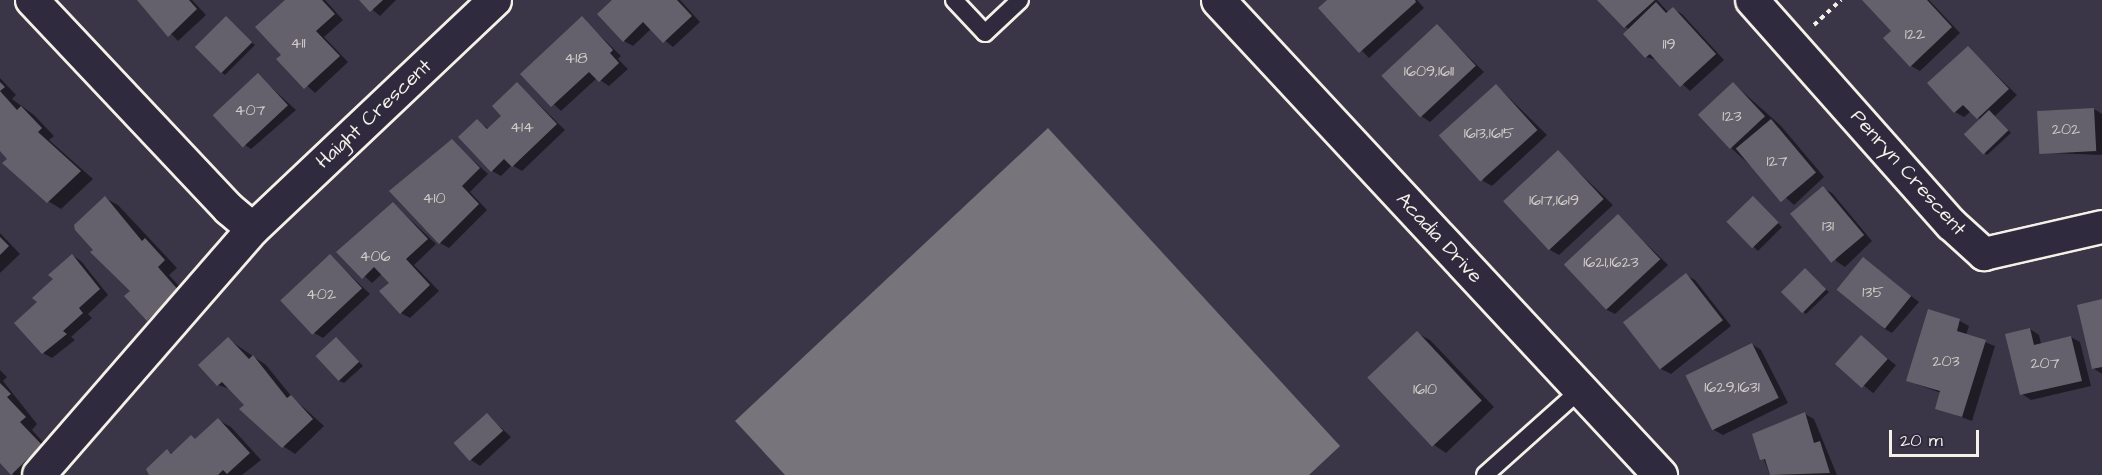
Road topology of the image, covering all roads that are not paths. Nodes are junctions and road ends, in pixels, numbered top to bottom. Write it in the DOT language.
graph roads {
  1 [pos="32,0"];
  2 [pos="495,0"];
  3 [pos="954,0"];
  4 [pos="1020,0"];
  5 [pos="1218,0"];
  6 [pos="1752,0"];
  7 [pos="2102,227"];
  8 [pos="253,229"];
  9 [pos="1580,390"];
  10 [pos="39,475"];
  11 [pos="1485,475"];
  12 [pos="1660,475"];
  1 -- 8 [label="street"];
  2 -- 8 [label="street, Haight Crescent"];
  3 -- 4 [label="lane"];
  5 -- 9 [label="street, Acadia Drive"];
  6 -- 7 [label="street, Penryn Crescent"];
  8 -- 10 [label="street, Haight Crescent"];
  9 -- 11 [label="lane"];
  9 -- 12 [label="street, Acadia Drive"];
}
